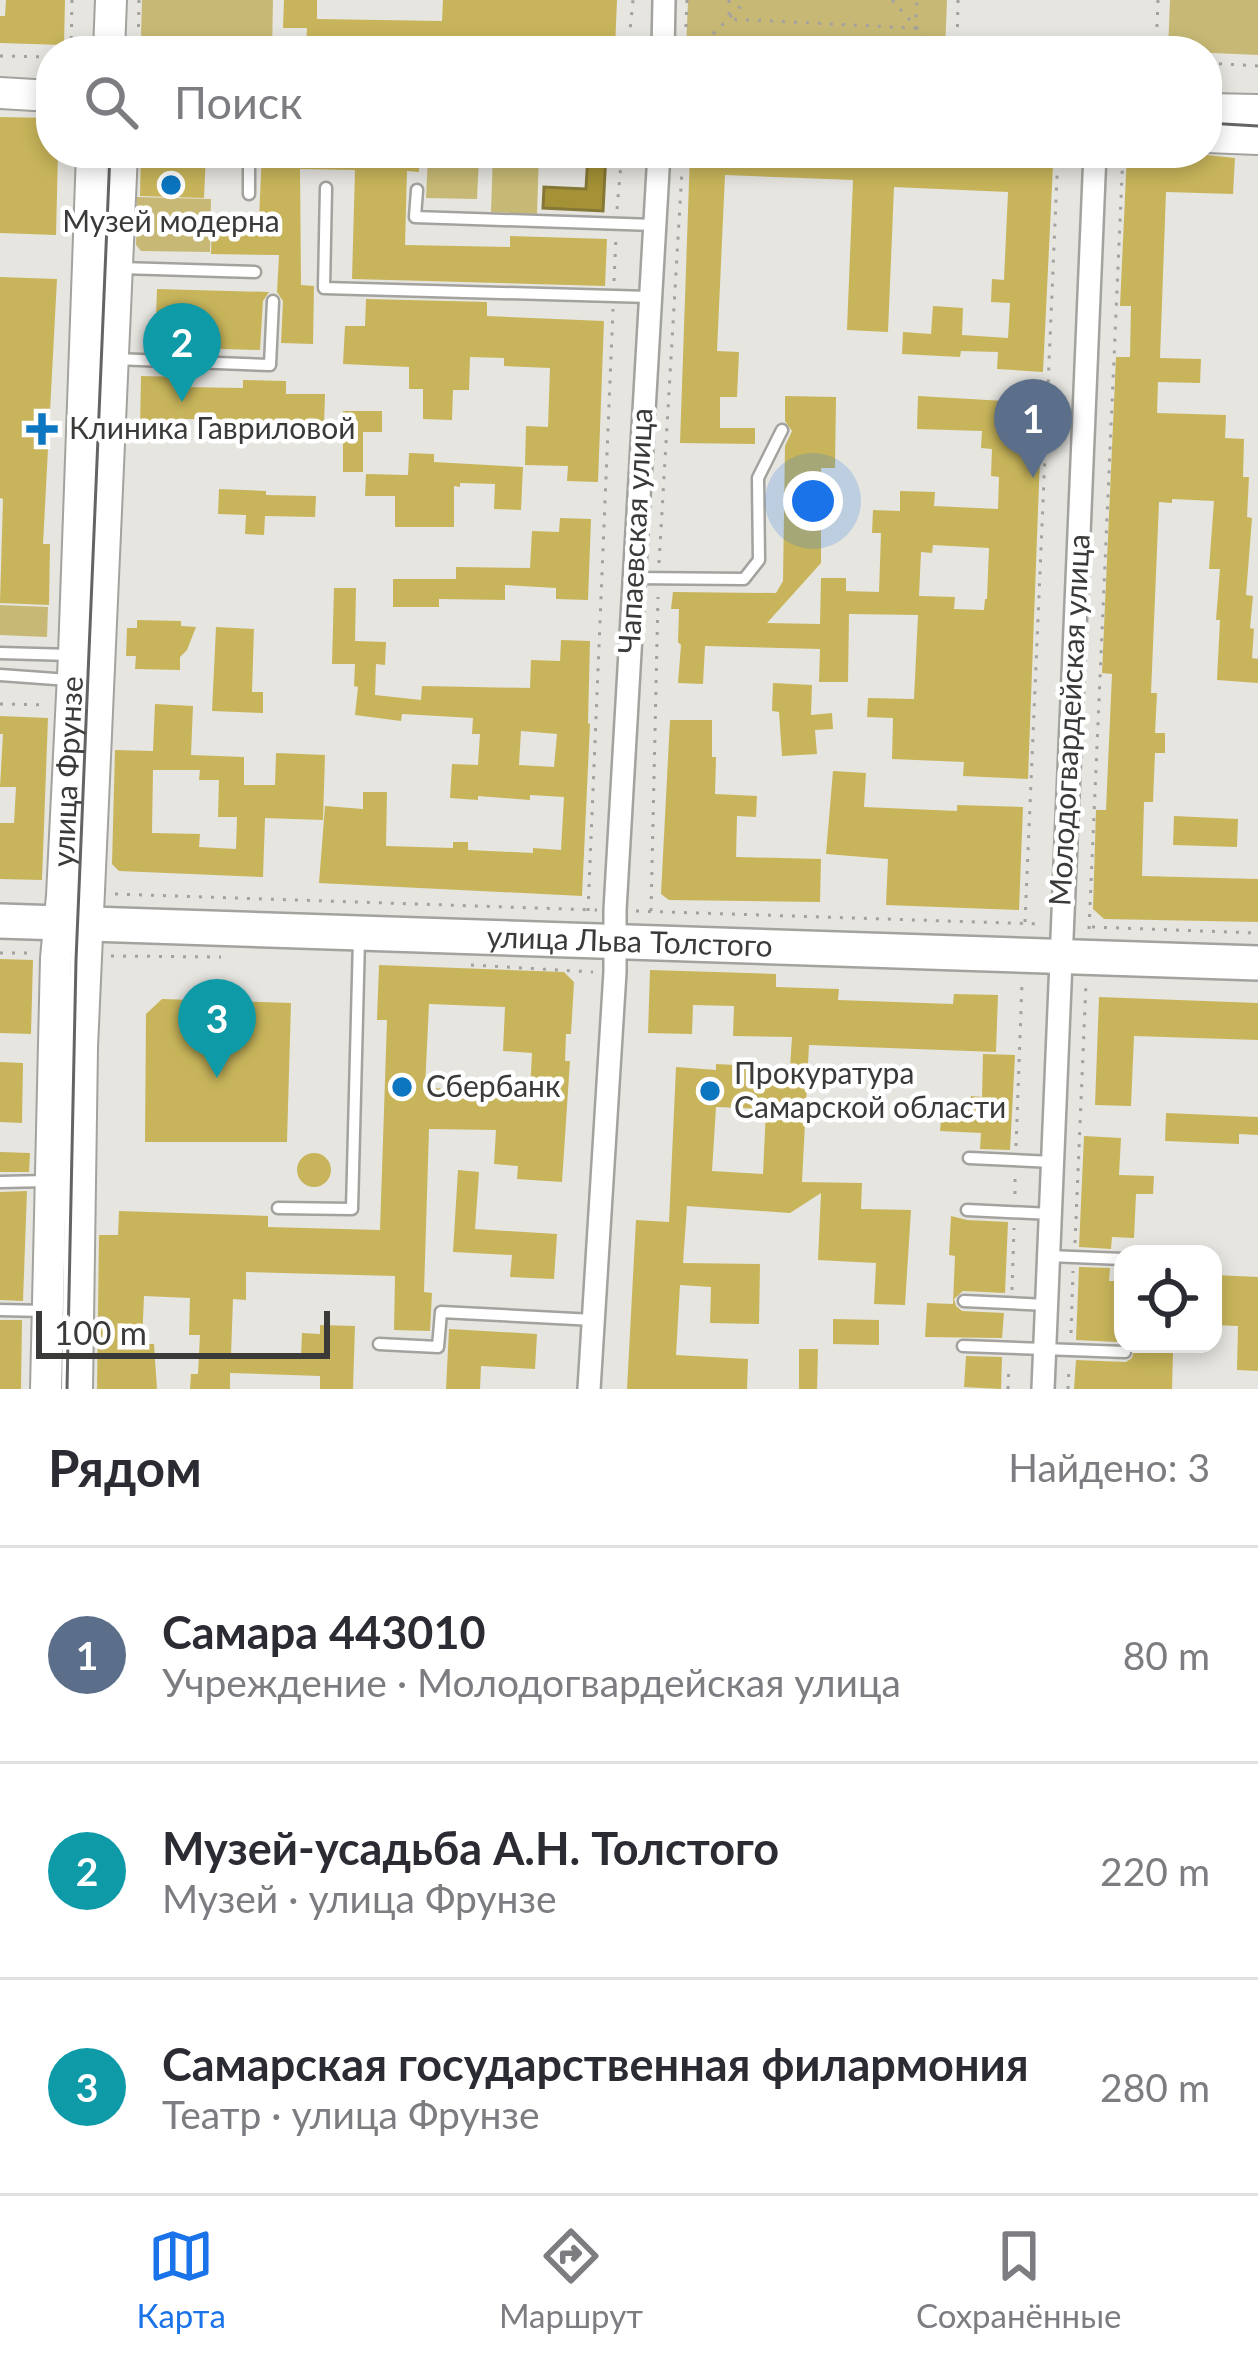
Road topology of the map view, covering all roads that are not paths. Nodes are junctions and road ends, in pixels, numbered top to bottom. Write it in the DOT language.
graph roads {
  1 [pos="111,0"];
  2 [pos="664,0"];
  3 [pos="110,36"];
  4 [pos="663,36"];
  5 [pos="36,79"];
  6 [pos="0,80"];
  7 [pos="0,93"];
  8 [pos="36,95"];
  9 [pos="1222,109"];
  10 [pos="1258,110"];
  11 [pos="1222,138"];
  12 [pos="1258,139"];
  13 [pos="93,168"];
  14 [pos="119,168"];
  15 [pos="249,168"];
  16 [pos="658,168"];
  17 [pos="1095,168"];
  18 [pos="326,188"];
  19 [pos="417,190"];
  20 [pos="249,194"];
  21 [pos="654,225"];
  22 [pos="102,268"];
  23 [pos="255,272"];
  24 [pos="650,296"];
  25 [pos="273,301"];
  26 [pos="99,358"];
  27 [pos="782,430"];
  28 [pos="633,578"];
  29 [pos="0,653"];
  30 [pos="0,675"];
  31 [pos="67,680"];
  32 [pos="79,915"];
  33 [pos="0,921"];
  34 [pos="359,934"];
  35 [pos="600,941"];
  36 [pos="1062,954"];
  37 [pos="1258,963"];
  38 [pos="970,1158"];
  39 [pos="1053,1162"];
  40 [pos="51,1181"];
  41 [pos="0,1182"];
  42 [pos="278,1208"];
  43 [pos="967,1210"];
  44 [pos="1051,1214"];
  45 [pos="1049,1256"];
  46 [pos="1114,1258"];
  47 [pos="964,1301"];
  48 [pos="1047,1305"];
  49 [pos="0,1310"];
  50 [pos="48,1311"];
  51 [pos="594,1320"];
  52 [pos="380,1345"];
  53 [pos="963,1346"];
  54 [pos="1045,1350"];
  55 [pos="1114,1352"];
  56 [pos="46,1389"];
  57 [pos="77,1389"];
  58 [pos="590,1389"];
  59 [pos="1043,1389"];
  1 -- 3 [label="main road"];
  2 -- 4 [label="street"];
  5 -- 6 [label="main road"];
  7 -- 8 [label="main road"];
  9 -- 10 [label="main road"];
  11 -- 12 [label="main road"];
  13 -- 22 [label="main road, улица Фрунзе"];
  14 -- 22 [label="main road, улица Фрунзе"];
  15 -- 20 [label="lane"];
  16 -- 21 [label="street, Чапаевская улица"];
  17 -- 36 [label="street, Молодогвардейская улица"];
  18 -- 24 [label="lane"];
  19 -- 21 [label="lane"];
  21 -- 24 [label="street, Чапаевская улица"];
  22 -- 23 [label="lane"];
  22 -- 26 [label="main road, улица Фрунзе"];
  24 -- 28 [label="street, Чапаевская улица"];
  25 -- 26 [label="lane"];
  26 -- 31 [label="main road, улица Фрунзе"];
  26 -- 32 [label="main road, улица Фрунзе"];
  27 -- 28 [label="lane"];
  28 -- 35 [label="street, Чапаевская улица"];
  29 -- 31 [label="lane"];
  30 -- 31 [label="lane"];
  31 -- 32 [label="main road, улица Фрунзе"];
  32 -- 33 [label="main road, улица Льва Толстого"];
  32 -- 34 [label="main road, улица Льва Толстого"];
  32 -- 40 [label="main road, улица Фрунзе"];
  32 -- 57 [label="main road, улица Фрунзе"];
  34 -- 35 [label="main road, улица Льва Толстого"];
  34 -- 42 [label="lane"];
  35 -- 36 [label="main road, улица Льва Толстого"];
  35 -- 51 [label="street, Чапаевская улица"];
  36 -- 37 [label="main road, улица Льва Толстого"];
  36 -- 39 [label="street, Молодогвардейская улица"];
  38 -- 39 [label="lane"];
  39 -- 44 [label="street, Молодогвардейская улица"];
  40 -- 41 [label="lane"];
  40 -- 50 [label="main road, улица Фрунзе"];
  43 -- 44 [label="lane"];
  44 -- 45 [label="street, Молодогвардейская улица"];
  45 -- 46 [label="lane"];
  45 -- 48 [label="street, Молодогвардейская улица"];
  47 -- 48 [label="lane"];
  48 -- 54 [label="street, Молодогвардейская улица"];
  49 -- 50 [label="lane"];
  50 -- 56 [label="main road, улица Фрунзе"];
  51 -- 52 [label="lane"];
  51 -- 58 [label="street, Чапаевская улица"];
  53 -- 54 [label="lane"];
  54 -- 55 [label="lane"];
  54 -- 59 [label="street, Молодогвардейская улица"];
}
